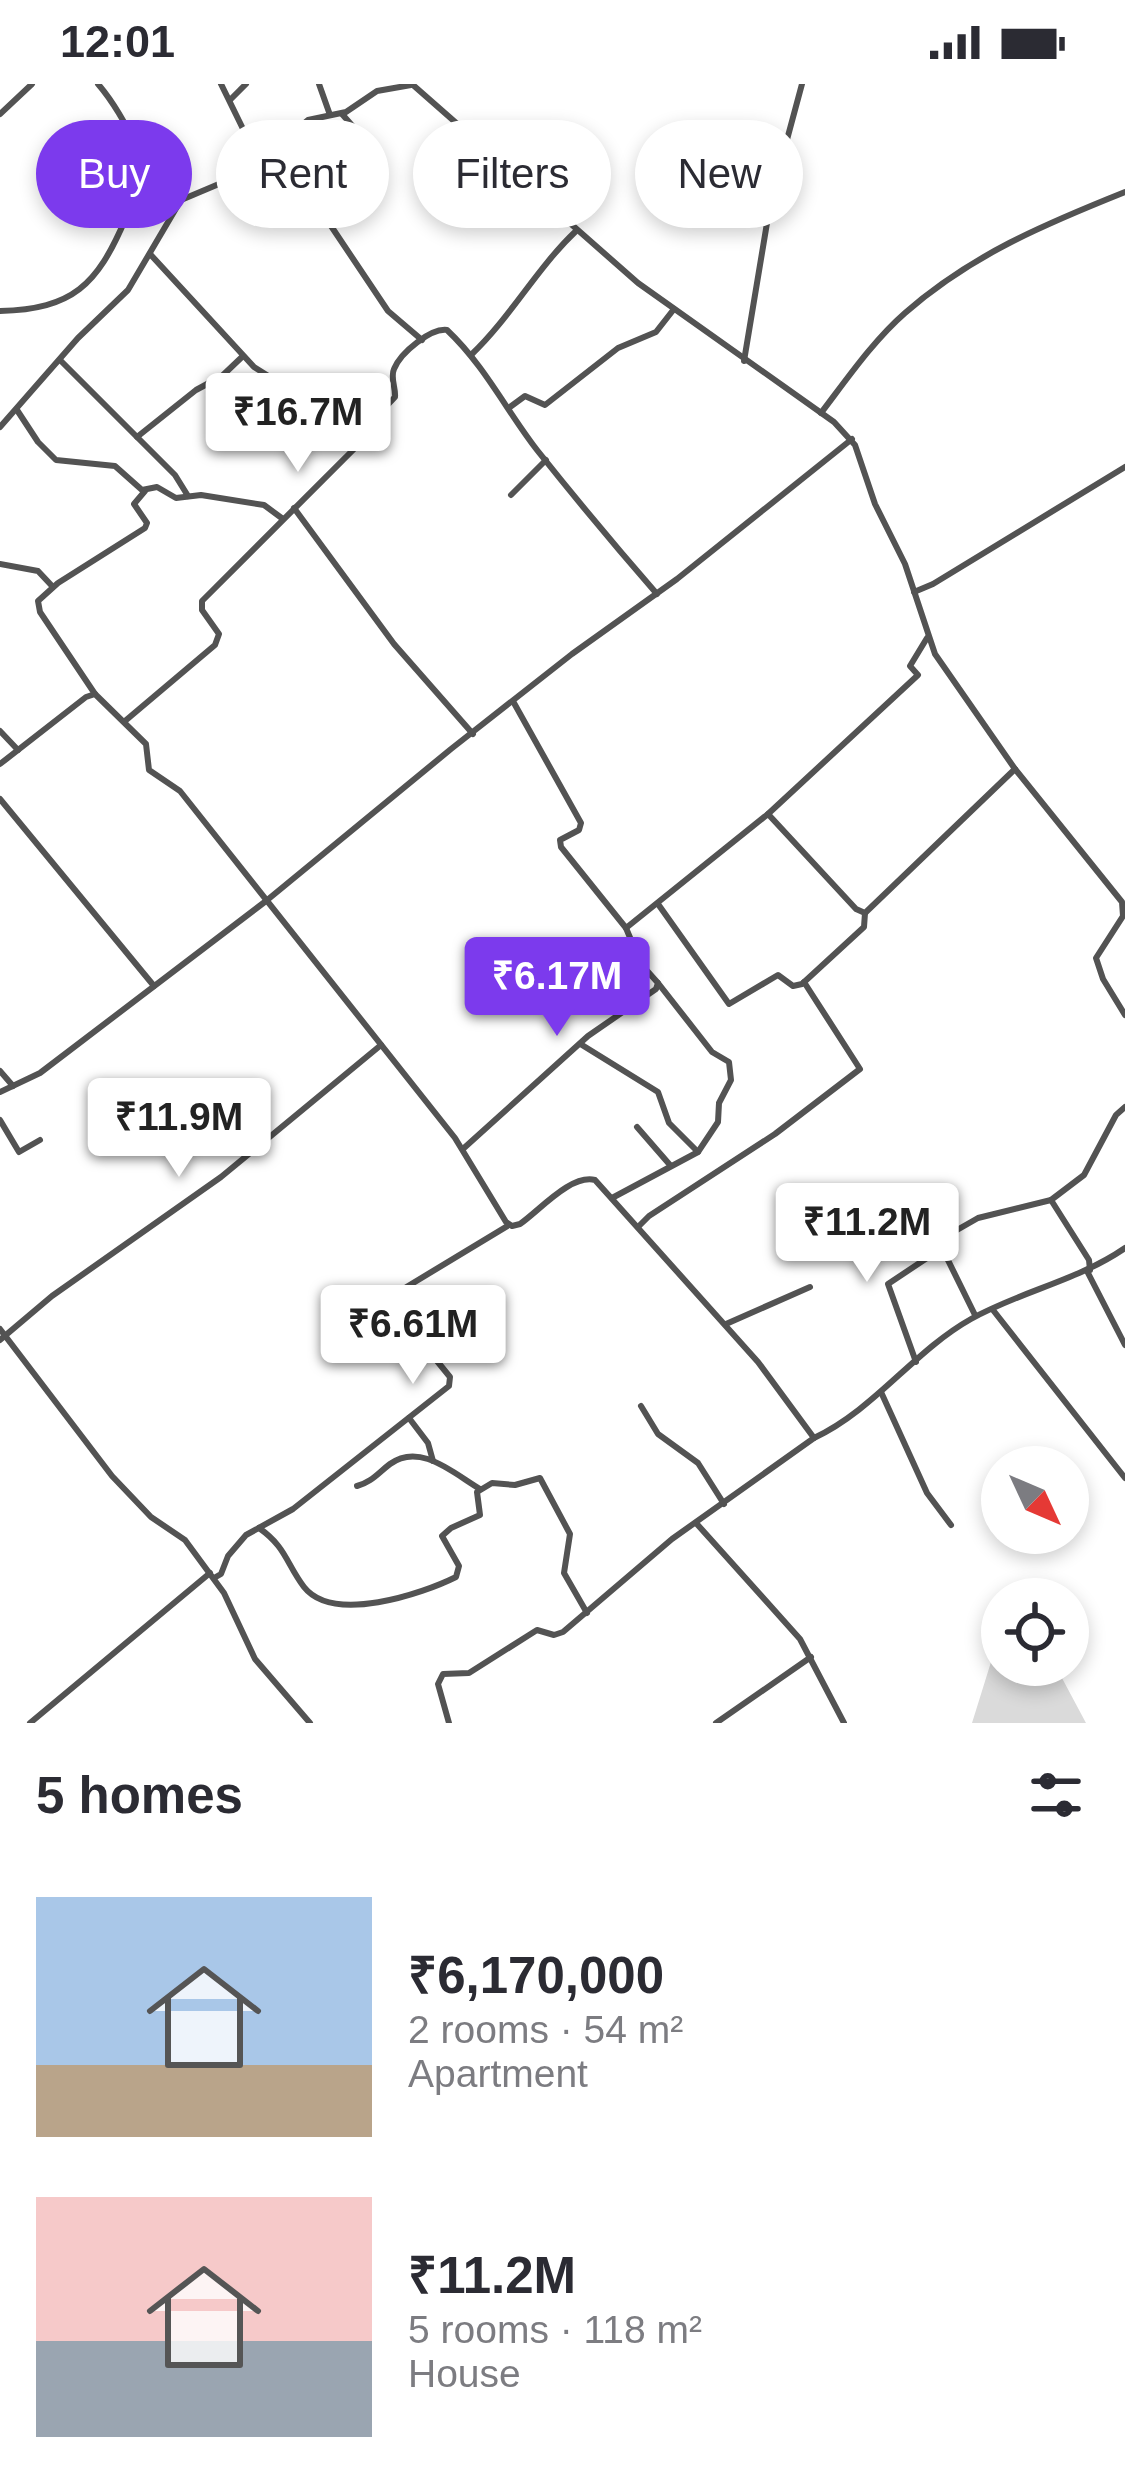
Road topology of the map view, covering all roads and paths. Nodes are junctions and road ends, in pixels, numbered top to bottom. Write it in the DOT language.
graph roads {
  1 [pos="32,84"];
  2 [pos="98,84"];
  3 [pos="221,84"];
  4 [pos="246,84"];
  5 [pos="320,84"];
  6 [pos="414,84"];
  7 [pos="802,84"];
  8 [pos="230,100"];
  9 [pos="0,114"];
  10 [pos="342,114"];
  11 [pos="330,116"];
  12 [pos="123,120"];
  13 [pos="241,120"];
  14 [pos="308,120"];
  15 [pos="347,120"];
  16 [pos="1125,192"];
  17 [pos="120,228"];
  18 [pos="164,228"];
  19 [pos="332,228"];
  20 [pos="576,231"];
  21 [pos="149,254"];
  22 [pos="674,309"];
  23 [pos="0,310"];
  24 [pos="422,340"];
  25 [pos="471,355"];
  26 [pos="243,356"];
  27 [pos="60,360"];
  28 [pos="744,361"];
  29 [pos="510,407"];
  30 [pos="16,410"];
  31 [pos="821,413"];
  32 [pos="0,427"];
  33 [pos="362,432"];
  34 [pos="137,437"];
  35 [pos="852,439"];
  36 [pos="546,460"];
  37 [pos="1125,467"];
  38 [pos="145,491"];
  39 [pos="188,496"];
  40 [pos="511,496"];
  41 [pos="294,508"];
  42 [pos="283,519"];
  43 [pos="0,564"];
  44 [pos="52,587"];
  45 [pos="914,592"];
  46 [pos="657,594"];
  47 [pos="927,638"];
  48 [pos="94,694"];
  49 [pos="514,703"];
  50 [pos="125,721"];
  51 [pos="0,731"];
  52 [pos="472,734"];
  53 [pos="18,750"];
  54 [pos="0,764"];
  55 [pos="1015,770"];
  56 [pos="0,799"];
  57 [pos="768,814"];
  58 [pos="266,901"];
  59 [pos="658,904"];
  60 [pos="865,913"];
  61 [pos="626,928"];
  62 [pos="804,982"];
  63 [pos="658,983"];
  64 [pos="154,987"];
  65 [pos="1125,1015"];
  66 [pos="580,1044"];
  67 [pos="381,1045"];
  68 [pos="0,1071"];
  69 [pos="13,1086"];
  70 [pos="0,1092"];
  71 [pos="1125,1107"];
  72 [pos="0,1120"];
  73 [pos="637,1127"];
  74 [pos="40,1140"];
  75 [pos="463,1149"];
  76 [pos="698,1152"];
  77 [pos="670,1165"];
  78 [pos="612,1198"];
  79 [pos="1051,1201"];
  80 [pos="509,1225"];
  81 [pos="638,1227"];
  82 [pos="942,1248"];
  83 [pos="1125,1249"];
  84 [pos="1089,1271"];
  85 [pos="810,1287"];
  86 [pos="993,1310"];
  87 [pos="976,1316"];
  88 [pos="724,1325"];
  89 [pos="2,1335"];
  90 [pos="1125,1345"];
  91 [pos="916,1362"];
  92 [pos="881,1392"];
  93 [pos="641,1406"];
  94 [pos="409,1418"];
  95 [pos="814,1438"];
  96 [pos="434,1461"];
  97 [pos="1125,1478"];
  98 [pos="357,1486"];
  99 [pos="480,1489"];
  100 [pos="724,1504"];
  101 [pos="696,1522"];
  102 [pos="951,1526"];
  103 [pos="259,1528"];
  104 [pos="212,1575"];
  105 [pos="587,1613"];
  106 [pos="811,1658"];
  107 [pos="30,1723"];
  108 [pos="310,1723"];
  109 [pos="449,1723"];
  110 [pos="716,1723"];
  111 [pos="844,1723"];
  1 -- 9 [label="street"];
  2 -- 12 [label="street"];
  3 -- 8 [label="street"];
  4 -- 8 [label="street"];
  5 -- 11 [label="street"];
  6 -- 10 [label="street"];
  6 -- 20 [label="street"];
  7 -- 28 [label="street"];
  8 -- 13 [label="street"];
  10 -- 11 [label="street"];
  10 -- 15 [label="street"];
  11 -- 14 [label="street"];
  16 -- 31 [label="street"];
  17 -- 23 [label="street"];
  18 -- 21 [label="street"];
  19 -- 24 [label="street"];
  20 -- 22 [label="street"];
  20 -- 25 [label="street"];
  21 -- 26 [label="street"];
  21 -- 27 [label="street"];
  22 -- 28 [label="street"];
  22 -- 29 [label="street"];
  24 -- 25 [label="street"];
  24 -- 33 [label="street"];
  25 -- 29 [label="street"];
  26 -- 33 [label="street"];
  26 -- 34 [label="street"];
  27 -- 30 [label="street"];
  27 -- 34 [label="street"];
  28 -- 31 [label="street"];
  29 -- 36 [label="street"];
  30 -- 32 [label="street"];
  30 -- 38 [label="street"];
  31 -- 35 [label="street"];
  33 -- 41 [label="street"];
  34 -- 39 [label="street"];
  35 -- 45 [label="street"];
  35 -- 46 [label="street"];
  36 -- 40 [label="street"];
  36 -- 46 [label="street"];
  37 -- 45 [label="street"];
  38 -- 39 [label="street"];
  38 -- 44 [label="street"];
  39 -- 42 [label="street"];
  41 -- 42 [label="street"];
  41 -- 52 [label="street"];
  42 -- 50 [label="street"];
  43 -- 44 [label="street"];
  44 -- 48 [label="street"];
  45 -- 47 [label="street"];
  46 -- 49 [label="street"];
  47 -- 55 [label="street"];
  47 -- 57 [label="street"];
  48 -- 50 [label="street"];
  48 -- 53 [label="street"];
  49 -- 52 [label="street"];
  49 -- 61 [label="street"];
  50 -- 58 [label="street"];
  51 -- 53 [label="street"];
  52 -- 58 [label="street"];
  53 -- 54 [label="street"];
  55 -- 60 [label="street"];
  55 -- 65 [label="street"];
  56 -- 64 [label="street"];
  57 -- 59 [label="street"];
  57 -- 60 [label="street"];
  58 -- 64 [label="street"];
  58 -- 67 [label="street"];
  59 -- 61 [label="street"];
  59 -- 62 [label="street"];
  60 -- 62 [label="street"];
  61 -- 63 [label="street"];
  62 -- 81 [label="street"];
  63 -- 66 [label="street"];
  63 -- 76 [label="street"];
  64 -- 69 [label="street"];
  66 -- 75 [label="street"];
  66 -- 76 [label="street"];
  67 -- 75 [label="street"];
  67 -- 89 [label="street"];
  68 -- 69 [label="street"];
  69 -- 70 [label="street"];
  71 -- 79 [label="street"];
  72 -- 74 [label="street"];
  73 -- 77 [label="street"];
  75 -- 80 [label="street"];
  76 -- 77 [label="street"];
  77 -- 78 [label="street"];
  78 -- 80 [label="street"];
  78 -- 81 [label="street"];
  79 -- 82 [label="street"];
  79 -- 84 [label="street"];
  80 -- 94 [label="street"];
  81 -- 88 [label="street"];
  82 -- 87 [label="street"];
  82 -- 91 [label="street"];
  83 -- 84 [label="street"];
  84 -- 86 [label="street"];
  84 -- 90 [label="street"];
  85 -- 88 [label="street"];
  86 -- 87 [label="street"];
  86 -- 97 [label="street"];
  87 -- 91 [label="street"];
  88 -- 95 [label="street"];
  89 -- 104 [label="street"];
  91 -- 92 [label="street"];
  92 -- 95 [label="street"];
  92 -- 102 [label="street"];
  93 -- 100 [label="street"];
  94 -- 96 [label="street"];
  94 -- 103 [label="street"];
  95 -- 100 [label="street"];
  96 -- 98 [label="street"];
  96 -- 99 [label="street"];
  99 -- 103 [label="street"];
  99 -- 105 [label="street"];
  100 -- 101 [label="street"];
  101 -- 105 [label="street"];
  101 -- 106 [label="street"];
  103 -- 104 [label="street"];
  104 -- 107 [label="street"];
  104 -- 108 [label="street"];
  105 -- 109 [label="street"];
  106 -- 110 [label="street"];
  106 -- 111 [label="street"];
}
